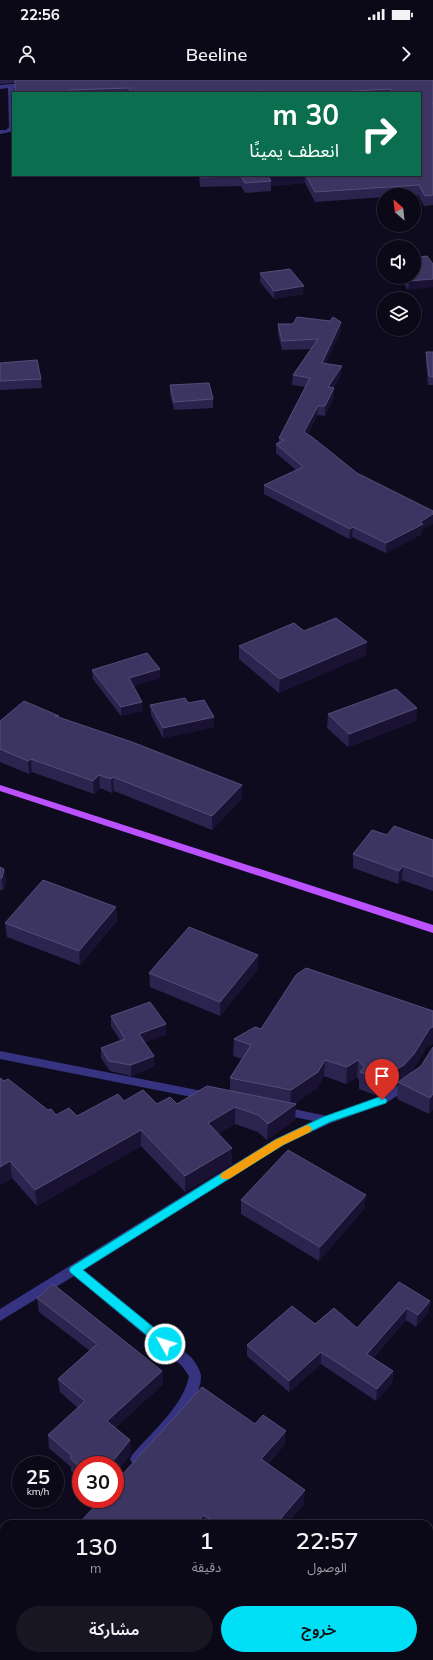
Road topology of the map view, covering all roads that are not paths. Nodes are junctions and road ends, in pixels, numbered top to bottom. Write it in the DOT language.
graph roads {
  1 [pos="11,86"];
  2 [pos="34,86"];
  3 [pos="0,87"];
  4 [pos="0,132"];
  5 [pos="0,788"];
  6 [pos="433,929"];
  7 [pos="0,1055"];
  8 [pos="418,1073"];
  9 [pos="220,1099"];
  10 [pos="274,1109"];
  11 [pos="327,1120"];
  12 [pos="75,1270"];
  13 [pos="0,1316"];
  14 [pos="130,1466"];
  1 -- 2 [label="street"];
  1 -- 3 [label="street"];
  1 -- 4 [label="street"];
  5 -- 6 [label="main road"];
  7 -- 9 [label="street"];
  8 -- 11 [label="street"];
  10 -- 11 [label="street"];
  11 -- 12 [label="street"];
  12 -- 13 [label="street"];
  12 -- 14 [label="street"];
}
